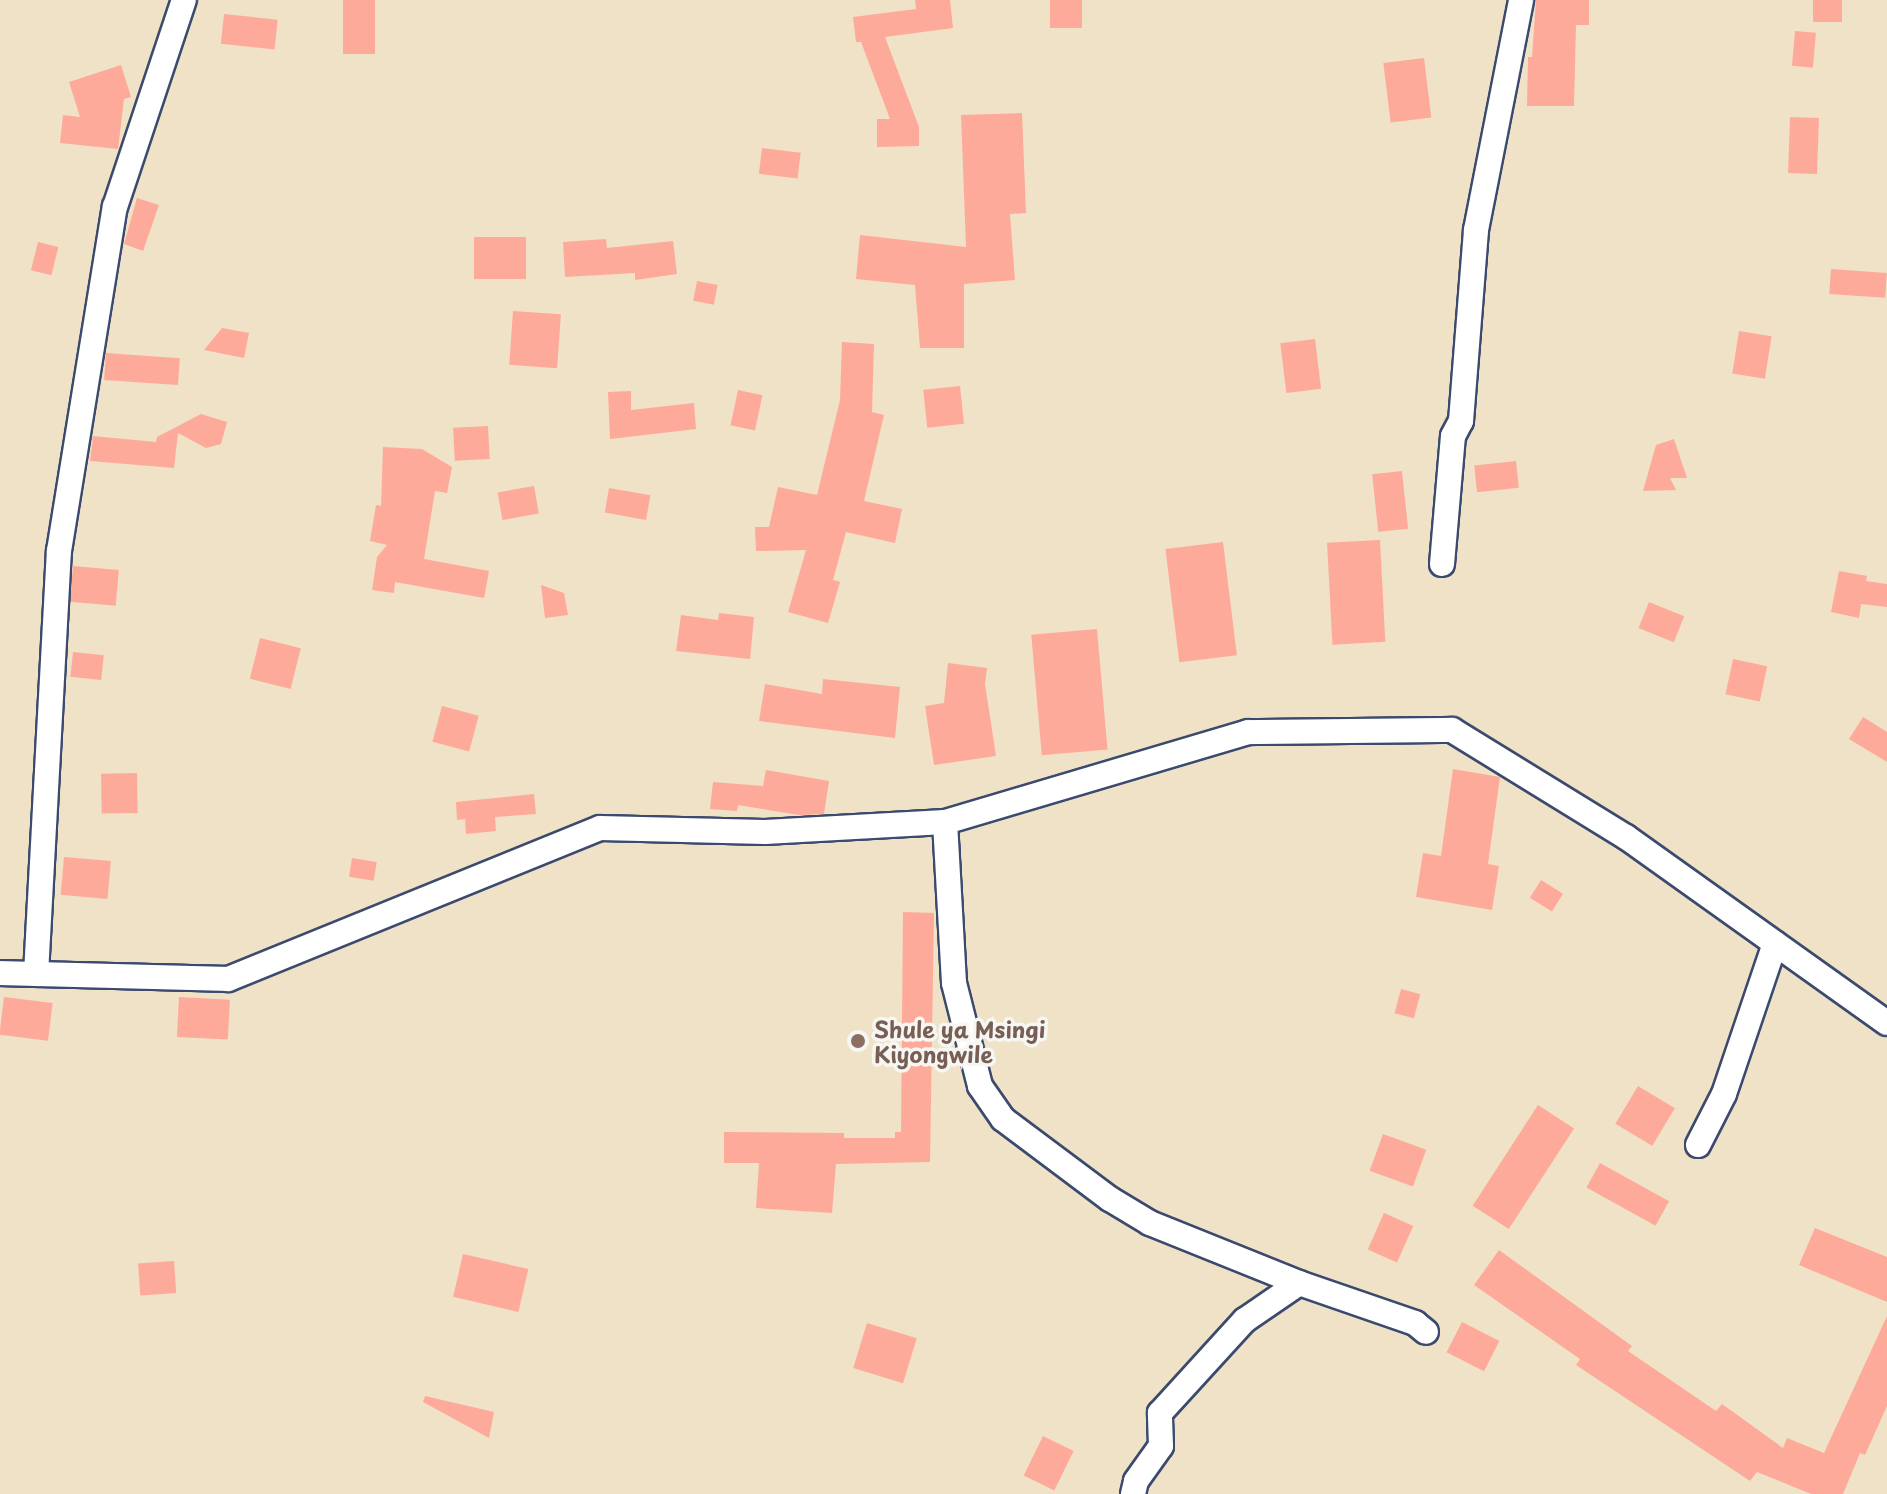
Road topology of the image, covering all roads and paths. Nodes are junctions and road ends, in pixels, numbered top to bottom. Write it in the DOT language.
graph roads {
  1 [pos="184,0"];
  2 [pos="1521,0"];
  3 [pos="1442,564"];
  4 [pos="945,822"];
  5 [pos="1775,943"];
  6 [pos="0,973"];
  7 [pos="36,974"];
  8 [pos="1887,1023"];
  9 [pos="1698,1145"];
  10 [pos="1299,1283"];
  11 [pos="1426,1332"];
  12 [pos="1133,1494"];
  1 -- 7 [label="street"];
  2 -- 3 [label="street"];
  4 -- 5 [label="street"];
  4 -- 7 [label="street"];
  4 -- 10 [label="street"];
  5 -- 8 [label="street"];
  5 -- 9 [label="street"];
  6 -- 7 [label="street"];
  10 -- 11 [label="street"];
  10 -- 12 [label="street"];
}
